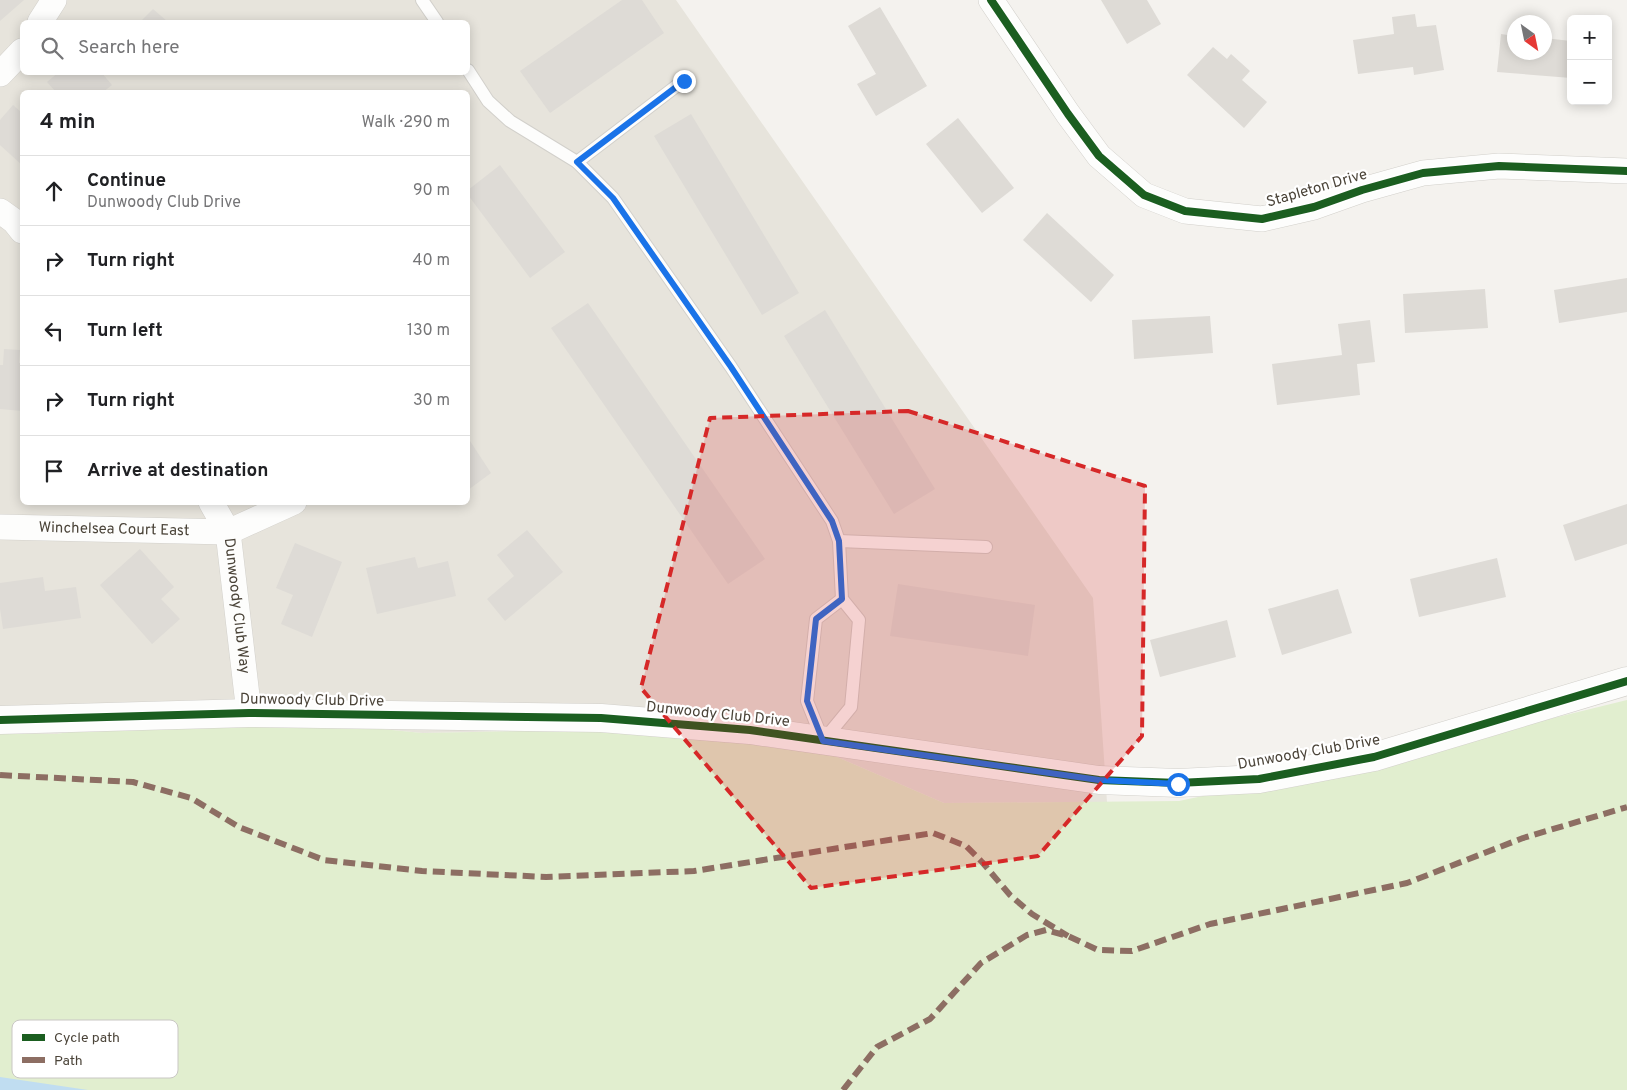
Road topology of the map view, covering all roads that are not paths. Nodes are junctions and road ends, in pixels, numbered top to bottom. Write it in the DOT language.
graph roads {
  1 [pos="54,0"];
  2 [pos="422,0"];
  3 [pos="991,0"];
  4 [pos="41,20"];
  5 [pos="436,20"];
  6 [pos="20,53"];
  7 [pos="470,73"];
  8 [pos="0,74"];
  9 [pos="684,81"];
  10 [pos="577,162"];
  11 [pos="1627,171"];
  12 [pos="0,211"];
  13 [pos="20,228"];
  14 [pos="213,505"];
  15 [pos="287,505"];
  16 [pos="0,527"];
  17 [pos="228,532"];
  18 [pos="839,541"];
  19 [pos="986,547"];
  20 [pos="842,599"];
  21 [pos="1627,681"];
  22 [pos="249,713"];
  23 [pos="0,720"];
  24 [pos="823,741"];
  1 -- 4 [label="street"];
  2 -- 5 [label="lane"];
  3 -- 11 [label="street, Stapleton Drive"];
  6 -- 8 [label="street"];
  7 -- 10 [label="lane"];
  9 -- 10 [label="lane"];
  10 -- 18 [label="lane"];
  12 -- 13 [label="street"];
  14 -- 17 [label="street, Dunwoody Club Way"];
  15 -- 17 [label="street"];
  16 -- 17 [label="street, Winchelsea Court East"];
  17 -- 22 [label="street, Dunwoody Club Way"];
  18 -- 19 [label="lane"];
  18 -- 20 [label="lane"];
  20 -- 24 [label="lane"];
  20 -- 24 [label="lane"];
  21 -- 24 [label="street, Dunwoody Club Drive"];
  22 -- 23 [label="street, Dunwoody Club Drive"];
  22 -- 24 [label="street, Dunwoody Club Drive"];
}
